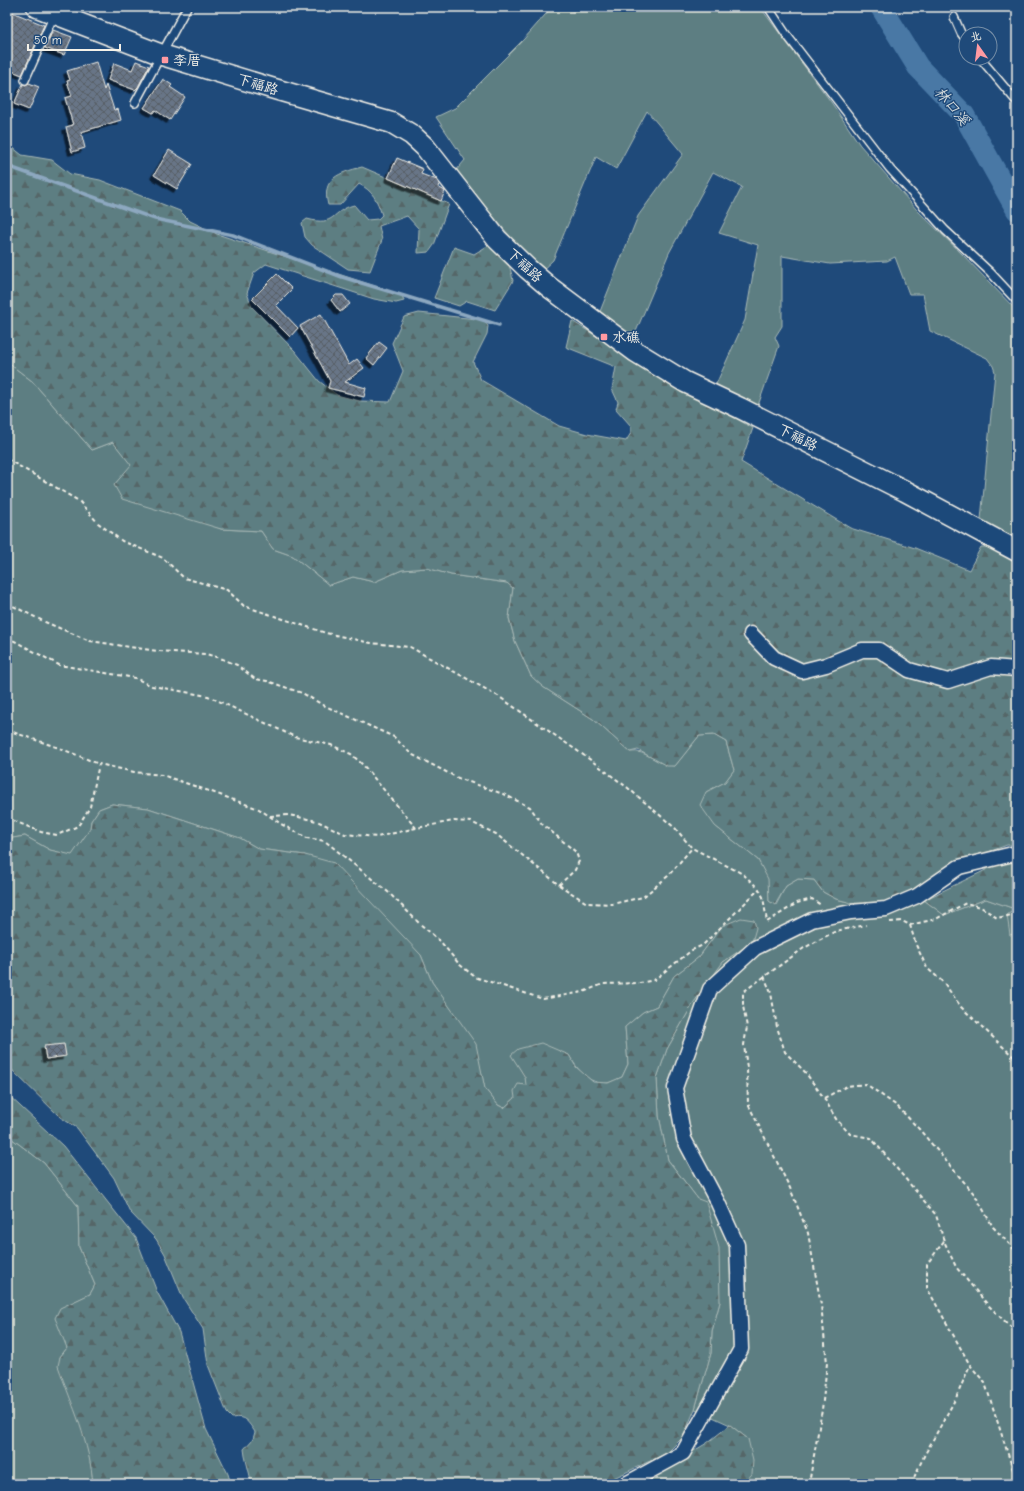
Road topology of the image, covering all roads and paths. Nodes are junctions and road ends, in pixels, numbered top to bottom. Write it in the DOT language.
graph roads {
  1 [pos="187,7"];
  2 [pos="768,7"];
  3 [pos="50,9"];
  4 [pos="954,16"];
  5 [pos="958,26"];
  6 [pos="162,55"];
  7 [pos="987,66"];
  8 [pos="25,80"];
  9 [pos="1017,102"];
  10 [pos="135,103"];
  11 [pos="1017,301"];
  12 [pos="7,459"];
  13 [pos="1017,551"];
  14 [pos="7,603"];
  15 [pos="751,634"];
  16 [pos="7,636"];
  17 [pos="1017,669"];
  18 [pos="7,730"];
  19 [pos="99,764"];
  20 [pos="269,816"];
  21 [pos="7,818"];
  22 [pos="416,828"];
  23 [pos="692,848"];
  24 [pos="1017,853"];
  25 [pos="559,884"];
  26 [pos="759,889"];
  27 [pos="1017,914"];
  28 [pos="836,915"];
  29 [pos="888,922"];
  30 [pos="868,925"];
  31 [pos="910,925"];
  32 [pos="855,927"];
  33 [pos="764,976"];
  34 [pos="1017,1060"];
  35 [pos="824,1098"];
  36 [pos="944,1241"];
  37 [pos="1017,1252"];
  38 [pos="1017,1333"];
  39 [pos="970,1365"];
  40 [pos="1017,1482"];
  41 [pos="626,1484"];
  42 [pos="807,1484"];
  43 [pos="911,1484"];
  1 -- 6 [label="lane"];
  2 -- 11 [label="lane"];
  3 -- 6 [label="main road, 下福路"];
  3 -- 8 [label="lane"];
  4 -- 5 [label="lane"];
  6 -- 10 [label="lane"];
  6 -- 13 [label="main road, 下福路"];
  7 -- 9 [label="lane"];
  12 -- 23 [label="path"];
  14 -- 25 [label="path"];
  15 -- 17 [label="street"];
  16 -- 22 [label="path"];
  18 -- 19 [label="path"];
  19 -- 20 [label="path"];
  19 -- 21 [label="path"];
  20 -- 22 [label="path"];
  20 -- 26 [label="path"];
  22 -- 25 [label="path"];
  23 -- 25 [label="path"];
  23 -- 26 [label="path"];
  24 -- 28 [label="street"];
  26 -- 28 [label="path"];
  27 -- 31 [label="path"];
  28 -- 32 [label="path"];
  28 -- 41 [label="street"];
  29 -- 31 [label="path"];
  30 -- 32 [label="path"];
  31 -- 34 [label="path"];
  32 -- 33 [label="path"];
  33 -- 35 [label="path"];
  33 -- 42 [label="path"];
  35 -- 36 [label="path"];
  35 -- 37 [label="path"];
  36 -- 38 [label="path"];
  36 -- 39 [label="path"];
  39 -- 40 [label="path"];
  39 -- 43 [label="path"];
}
